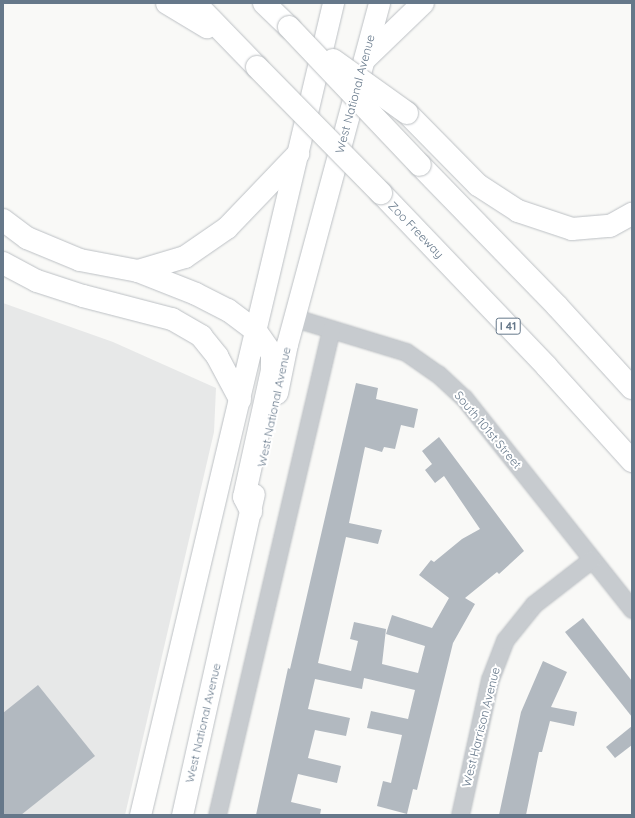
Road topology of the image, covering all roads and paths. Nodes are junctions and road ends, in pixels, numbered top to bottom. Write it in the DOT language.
graph roads {
  1 [pos="167,3"];
  2 [pos="195,3"];
  3 [pos="333,3"];
  4 [pos="379,3"];
  5 [pos="423,3"];
  6 [pos="268,7"];
  7 [pos="289,27"];
  8 [pos="231,40"];
  9 [pos="366,58"];
  10 [pos="298,154"];
  11 [pos="632,214"];
  12 [pos="3,220"];
  13 [pos="3,263"];
  14 [pos="138,271"];
  15 [pos="295,318"];
  16 [pos="331,329"];
  17 [pos="256,331"];
  18 [pos="632,388"];
  19 [pos="240,399"];
  20 [pos="632,461"];
  21 [pos="250,511"];
  22 [pos="592,559"];
  23 [pos="632,609"];
  24 [pos="140,815"];
  25 [pos="182,815"];
  26 [pos="217,815"];
  27 [pos="460,815"];
  1 -- 8 [label="highway"];
  2 -- 8 [label="highway, Zoo Freeway / I 41"];
  3 -- 10 [label="main road"];
  4 -- 9 [label="main road, West National Avenue"];
  5 -- 9 [label="highway"];
  6 -- 7 [label="highway"];
  7 -- 11 [label="highway, bridge"];
  7 -- 18 [label="highway, bridge"];
  8 -- 20 [label="highway, Zoo Freeway / I 41, bridge"];
  9 -- 15 [label="main road, West National Avenue"];
  10 -- 14 [label="highway"];
  10 -- 17 [label="main road"];
  12 -- 14 [label="highway"];
  13 -- 19 [label="highway"];
  14 -- 17 [label="highway"];
  15 -- 16 [label="street, South 101st Street"];
  15 -- 21 [label="main road, West National Avenue"];
  16 -- 22 [label="street, South 101st Street"];
  16 -- 26 [label="street"];
  17 -- 19 [label="main road"];
  17 -- 21 [label="highway"];
  19 -- 24 [label="main road"];
  21 -- 25 [label="main road, West National Avenue"];
  22 -- 23 [label="street, South 101st Street"];
  22 -- 27 [label="street, West Harrison Avenue"];
}
